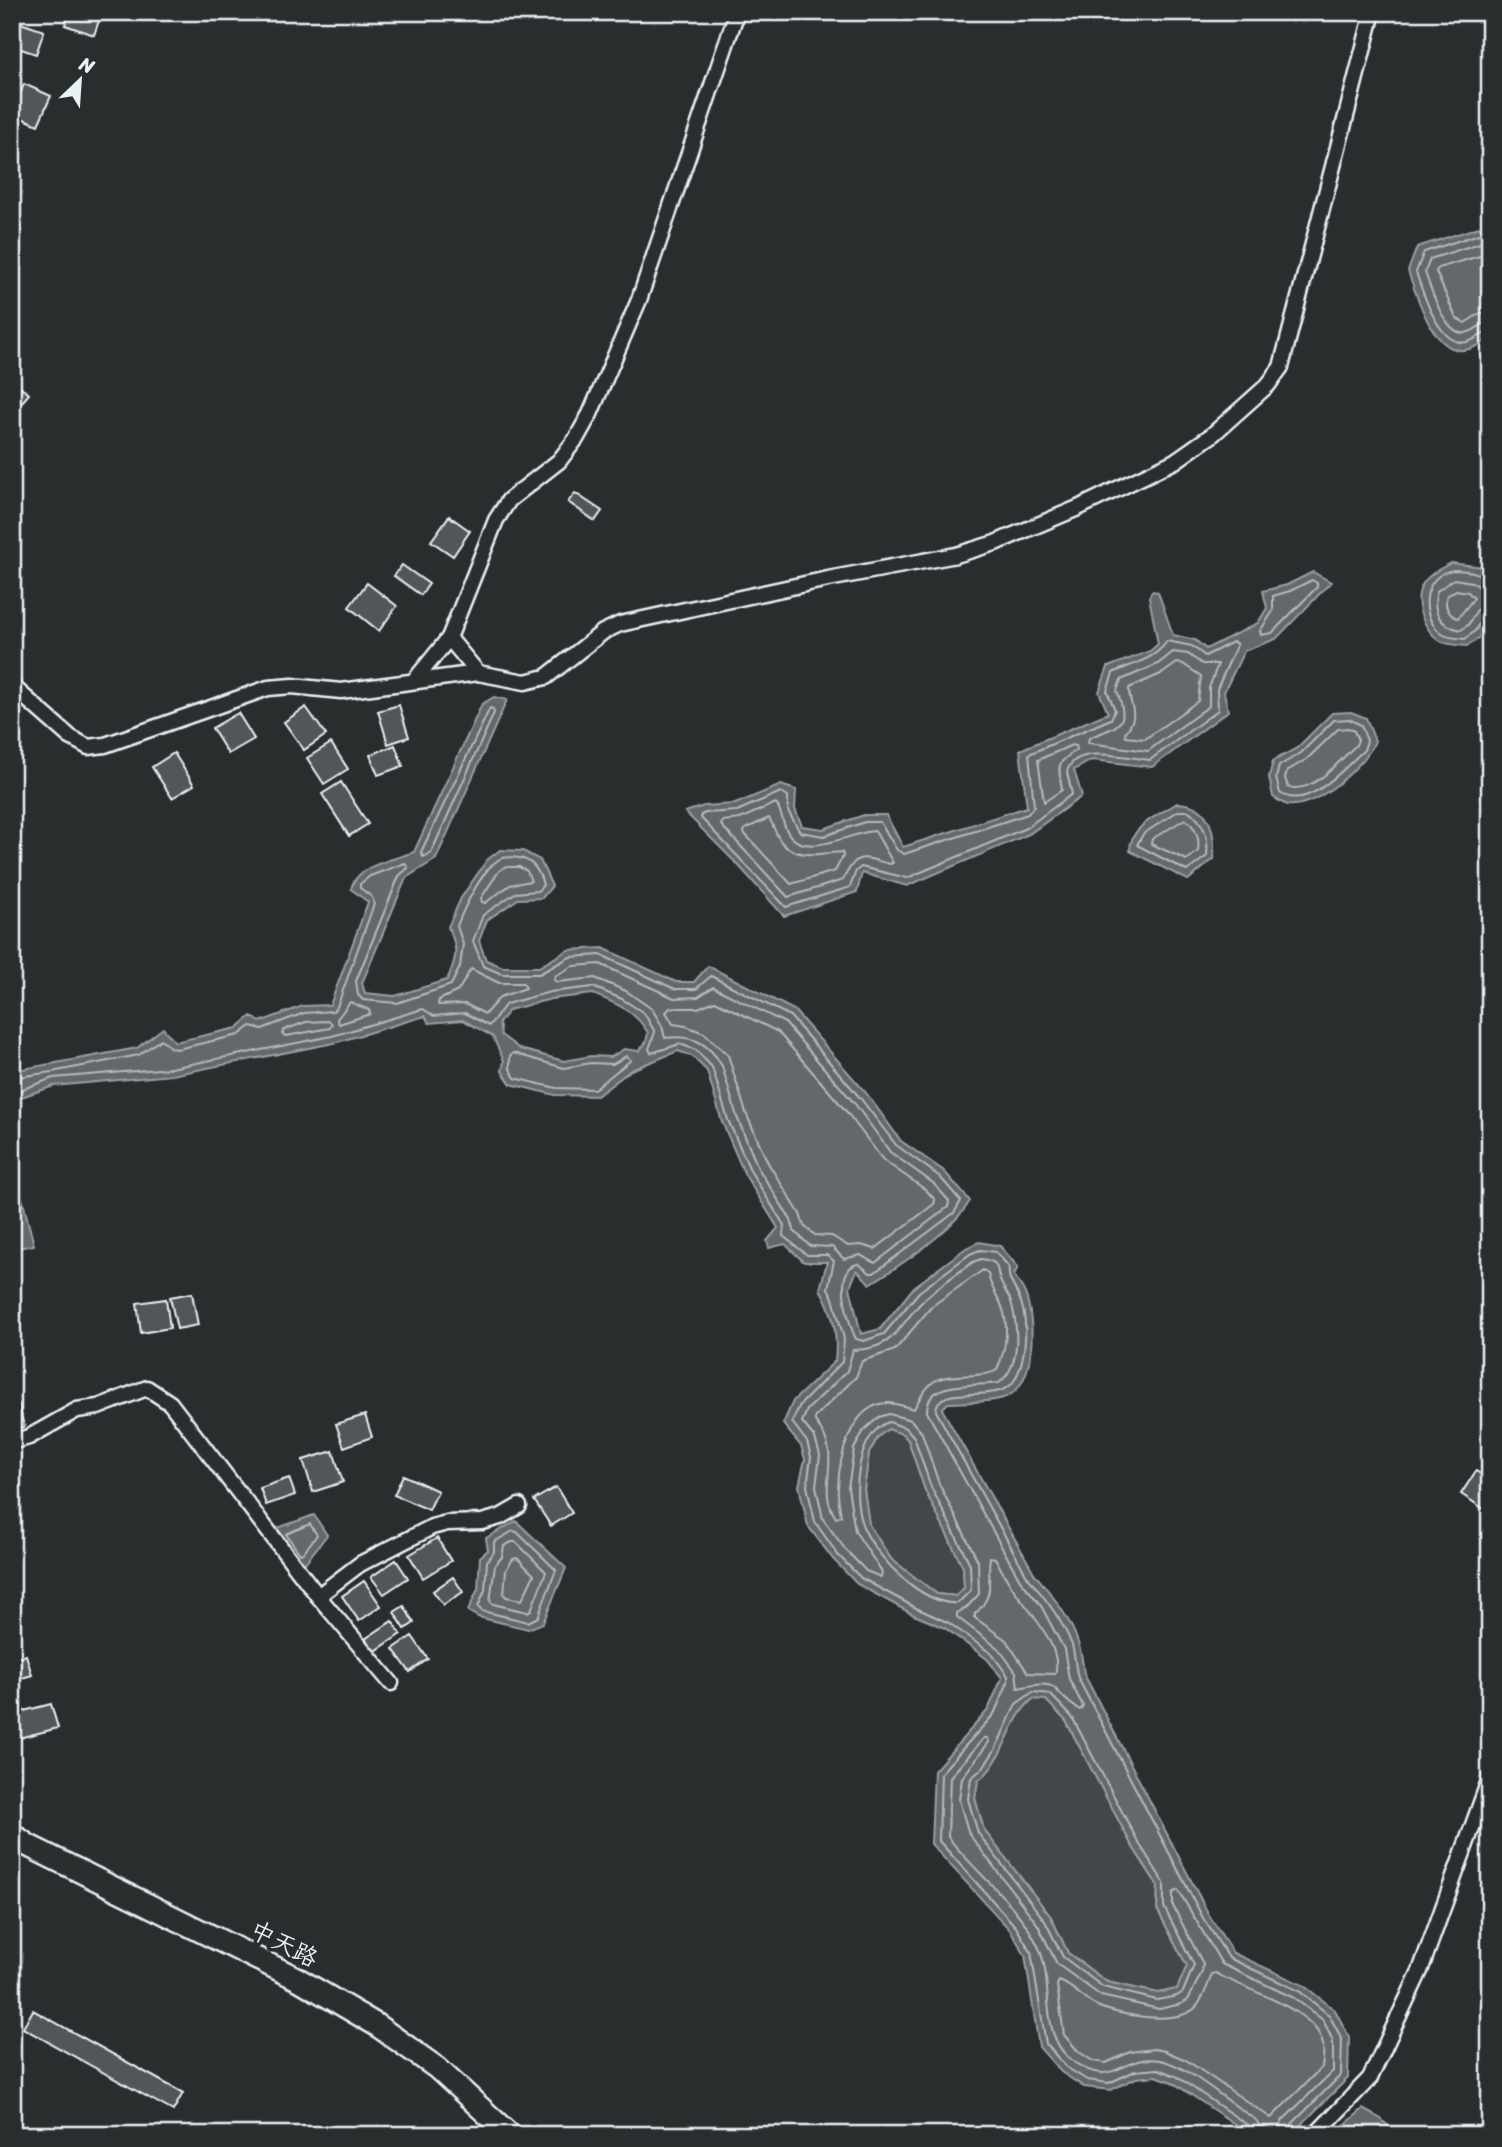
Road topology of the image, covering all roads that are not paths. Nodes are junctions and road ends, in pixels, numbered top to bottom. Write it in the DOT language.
graph roads {
  1 [pos="737,12"];
  2 [pos="1373,12"];
  3 [pos="449,638"];
  4 [pos="478,673"];
  5 [pos="414,681"];
  6 [pos="12,686"];
  7 [pos="12,1442"];
  8 [pos="519,1506"];
  9 [pos="318,1596"];
  10 [pos="391,1683"];
  11 [pos="1490,1778"];
  12 [pos="12,1834"];
  13 [pos="510,2135"];
  14 [pos="1315,2135"];
  1 -- 3 [label="street"];
  2 -- 4 [label="street"];
  3 -- 4 [label="street"];
  3 -- 5 [label="street"];
  4 -- 5 [label="street"];
  5 -- 6 [label="street"];
  7 -- 9 [label="street"];
  8 -- 9 [label="street"];
  9 -- 10 [label="street"];
  11 -- 14 [label="street"];
  12 -- 13 [label="main road, 中天路"];
}
